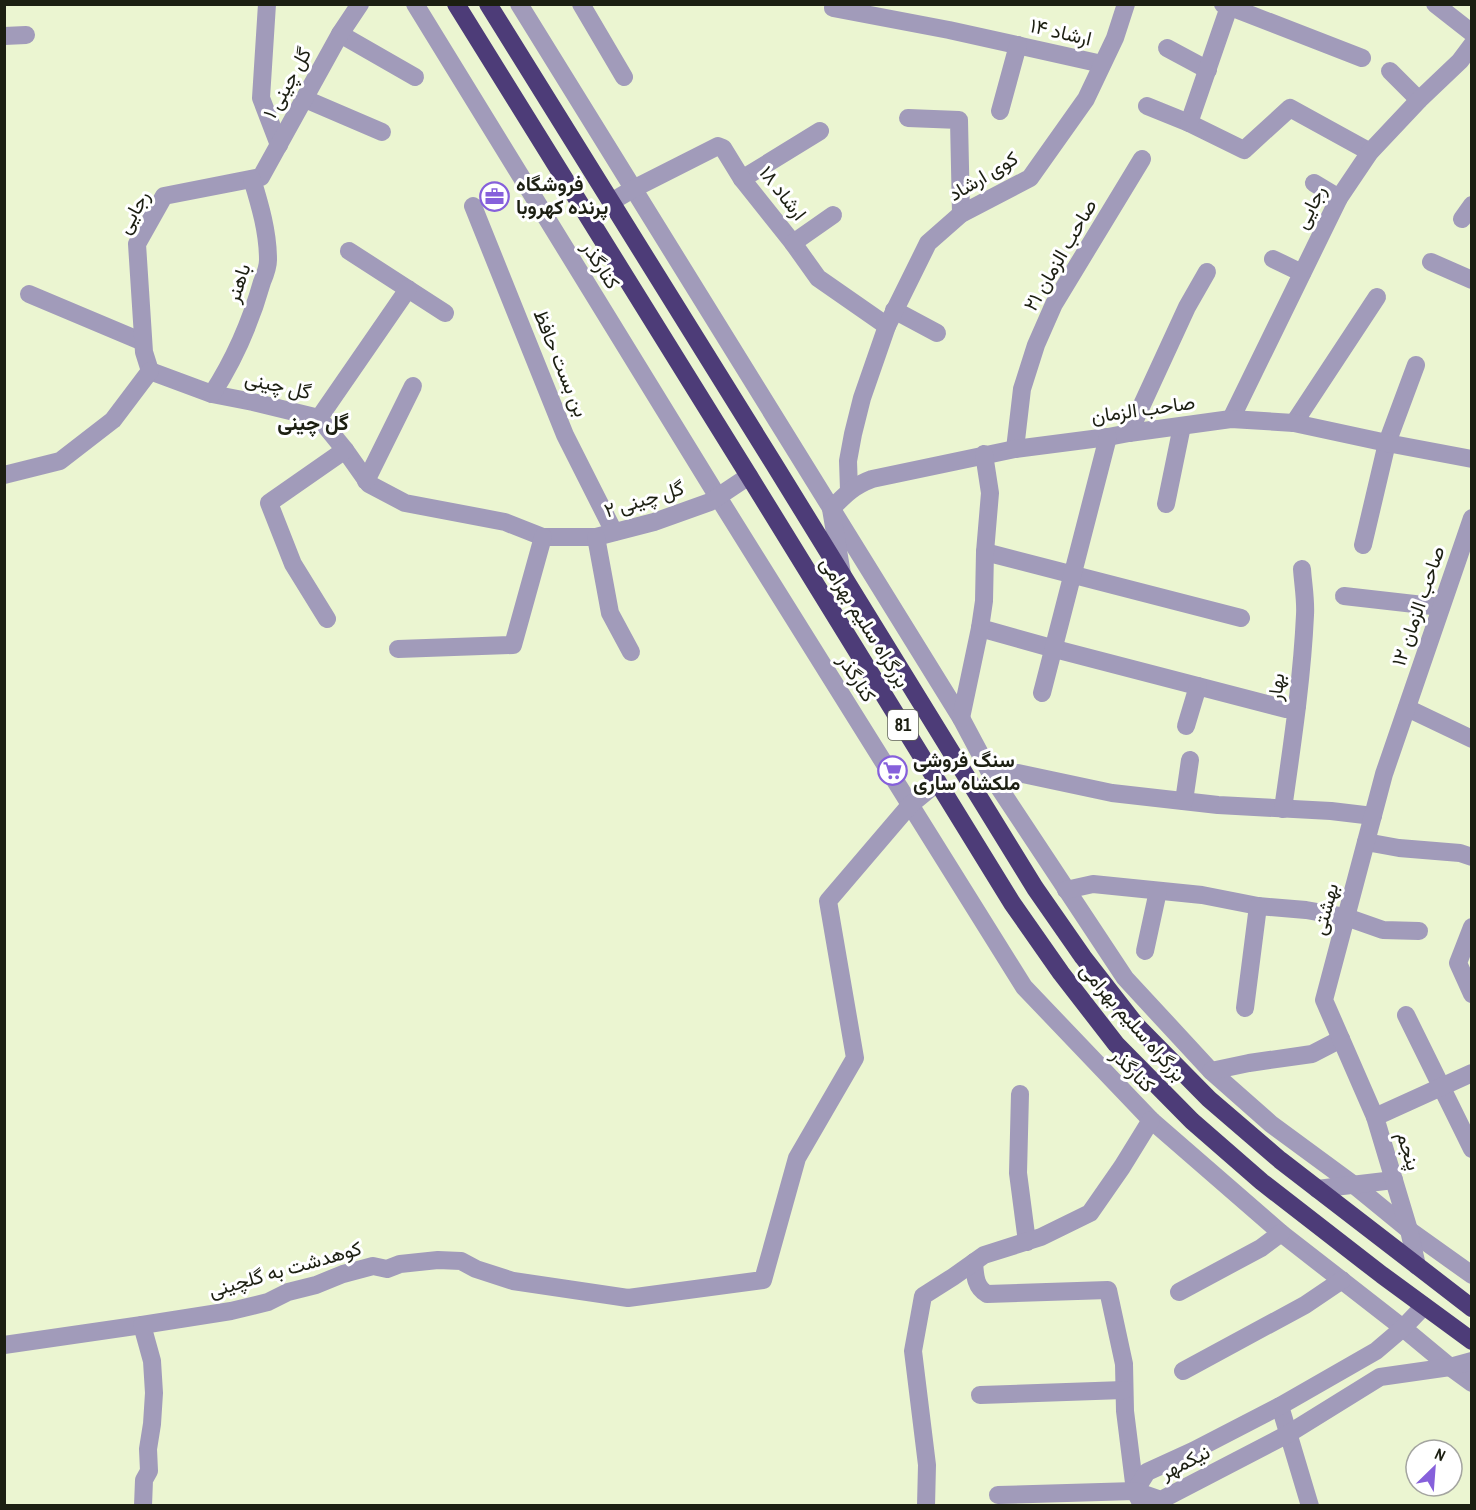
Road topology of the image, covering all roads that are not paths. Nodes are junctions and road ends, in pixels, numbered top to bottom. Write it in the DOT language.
graph roads {
  1 [pos="267,4"];
  2 [pos="360,4"];
  3 [pos="415,4"];
  4 [pos="456,4"];
  5 [pos="519,4"];
  6 [pos="581,4"];
  7 [pos="1126,4"];
  8 [pos="1435,4"];
  9 [pos="490,5"];
  10 [pos="1227,5"];
  11 [pos="833,8"];
  12 [pos="900,13"];
  13 [pos="1472,33"];
  14 [pos="340,34"];
  15 [pos="27,35"];
  16 [pos="4,36"];
  17 [pos="1018,45"];
  18 [pos="1472,45"];
  19 [pos="1167,48"];
  20 [pos="1362,58"];
  21 [pos="1102,64"];
  22 [pos="1466,64"];
  23 [pos="1208,70"];
  24 [pos="1390,71"];
  25 [pos="415,77"];
  26 [pos="624,77"];
  27 [pos="304,99"];
  28 [pos="1419,100"];
  29 [pos="1147,106"];
  30 [pos="1000,111"];
  31 [pos="908,118"];
  32 [pos="1190,123"];
  33 [pos="820,131"];
  34 [pos="382,132"];
  35 [pos="279,145"];
  36 [pos="1370,152"];
  37 [pos="1142,159"];
  38 [pos="252,179"];
  39 [pos="742,179"];
  40 [pos="1314,183"];
  41 [pos="633,189"];
  42 [pos="1339,198"];
  43 [pos="611,202"];
  44 [pos="473,206"];
  45 [pos="961,214"];
  46 [pos="833,215"];
  47 [pos="793,243"];
  48 [pos="349,251"];
  49 [pos="1273,259"];
  50 [pos="1431,262"];
  51 [pos="1207,272"];
  52 [pos="1302,273"];
  53 [pos="1472,280"];
  54 [pos="408,289"];
  55 [pos="29,294"];
  56 [pos="1377,297"];
  57 [pos="445,313"];
  58 [pos="890,318"];
  59 [pos="937,333"];
  60 [pos="143,342"];
  61 [pos="1416,365"];
  62 [pos="150,371"];
  63 [pos="413,386"];
  64 [pos="212,394"];
  65 [pos="742,414"];
  66 [pos="319,418"];
  67 [pos="1231,419"];
  68 [pos="1294,423"];
  69 [pos="1182,426"];
  70 [pos="783,432"];
  71 [pos="1129,433"];
  72 [pos="1108,437"];
  73 [pos="1387,443"];
  74 [pos="1015,449"];
  75 [pos="345,450"];
  76 [pos="984,454"];
  77 [pos="1472,459"];
  78 [pos="4,475"];
  79 [pos="749,476"];
  80 [pos="366,480"];
  81 [pos="849,490"];
  82 [pos="718,497"];
  83 [pos="1166,504"];
  84 [pos="831,509"];
  85 [pos="1472,518"];
  86 [pos="614,532"];
  87 [pos="543,537"];
  88 [pos="596,537"];
  89 [pos="1363,544"];
  90 [pos="986,552"];
  91 [pos="1302,569"];
  92 [pos="842,574"];
  93 [pos="1073,574"];
  94 [pos="1344,596"];
  95 [pos="1441,607"];
  96 [pos="1241,618"];
  97 [pos="327,619"];
  98 [pos="980,628"];
  99 [pos="398,649"];
  100 [pos="1054,649"];
  101 [pos="631,652"];
  102 [pos="1198,686"];
  103 [pos="1042,693"];
  104 [pos="1297,706"];
  105 [pos="1407,708"];
  106 [pos="961,718"];
  107 [pos="1186,726"];
  108 [pos="1472,739"];
  109 [pos="1190,760"];
  110 [pos="994,780"];
  111 [pos="938,782"];
  112 [pos="1184,801"];
  113 [pos="910,805"];
  114 [pos="1283,809"];
  115 [pos="1373,816"];
  116 [pos="1366,842"];
  117 [pos="1472,857"];
  118 [pos="1066,890"];
  119 [pos="1158,891"];
  120 [pos="1258,906"];
  121 [pos="1346,917"];
  122 [pos="1472,927"];
  123 [pos="1419,932"];
  124 [pos="1145,951"];
  125 [pos="1472,994"];
  126 [pos="1245,1008"];
  127 [pos="1406,1015"];
  128 [pos="1341,1039"];
  129 [pos="1210,1071"];
  130 [pos="1472,1072"];
  131 [pos="1442,1086"];
  132 [pos="1020,1094"];
  133 [pos="1375,1117"];
  134 [pos="1151,1120"];
  135 [pos="1472,1149"];
  136 [pos="1394,1180"];
  137 [pos="1354,1185"];
  138 [pos="1317,1189"];
  139 [pos="1409,1230"];
  140 [pos="1281,1233"];
  141 [pos="1027,1242"];
  142 [pos="974,1262"];
  143 [pos="1417,1266"];
  144 [pos="1472,1275"];
  145 [pos="1342,1280"];
  146 [pos="1179,1292"];
  147 [pos="1424,1306"];
  148 [pos="1472,1308"];
  149 [pos="142,1324"];
  150 [pos="1403,1328"];
  151 [pos="1472,1341"];
  152 [pos="4,1345"];
  153 [pos="1376,1351"];
  154 [pos="1472,1361"];
  155 [pos="1450,1367"];
  156 [pos="1183,1371"];
  157 [pos="1398,1375"];
  158 [pos="1472,1383"];
  159 [pos="1124,1390"];
  160 [pos="980,1395"];
  161 [pos="1280,1406"];
  162 [pos="1288,1434"];
  163 [pos="998,1495"];
  164 [pos="1139,1498"];
  165 [pos="143,1506"];
  166 [pos="926,1506"];
  167 [pos="1310,1506"];
  1 -- 35 [label="street"];
  2 -- 14 [label="street, گل چینی ۱"];
  3 -- 82 [label="street, کنارگذر"];
  4 -- 79 [label="highway, بزرگراه سلیم بهرامی / 81"];
  5 -- 41 [label="street"];
  6 -- 26 [label="street"];
  7 -- 21 [label="street, کوی ارشاد"];
  8 -- 13 [label="street"];
  9 -- 43 [label="highway, بزرگراه سلیم بهرامی / 81"];
  10 -- 20 [label="street"];
  10 -- 23 [label="street"];
  11 -- 12 [label="street, ارشاد ۱۴"];
  12 -- 17 [label="street, ارشاد ۱۴"];
  14 -- 25 [label="street"];
  14 -- 27 [label="street, گل چینی ۱"];
  15 -- 16 [label="street"];
  17 -- 21 [label="street, ارشاد ۱۴"];
  17 -- 30 [label="street"];
  18 -- 22 [label="street, رجایی"];
  19 -- 23 [label="street"];
  21 -- 45 [label="street, کوی ارشاد"];
  22 -- 28 [label="street, رجایی"];
  23 -- 32 [label="street"];
  24 -- 28 [label="street"];
  27 -- 34 [label="street"];
  27 -- 35 [label="street, گل چینی ۱"];
  28 -- 36 [label="street, رجایی"];
  29 -- 32 [label="street"];
  31 -- 45 [label="street"];
  32 -- 36 [label="street"];
  33 -- 39 [label="street"];
  35 -- 38 [label="street, گل چینی ۱"];
  36 -- 42 [label="street, رجایی"];
  37 -- 74 [label="street, صاحب الزمان ۲۱"];
  38 -- 60 [label="street, رجایی"];
  38 -- 64 [label="street, باهنر"];
  39 -- 41 [label="street, ارشاد ۱۸"];
  39 -- 47 [label="street, ارشاد ۱۸"];
  40 -- 42 [label="street"];
  41 -- 43 [label="street"];
  41 -- 70 [label="street"];
  42 -- 52 [label="street, رجایی"];
  43 -- 65 [label="highway, بزرگراه سلیم بهرامی / 81"];
  44 -- 86 [label="street, بن بست حافظ"];
  45 -- 58 [label="street, کوی ارشاد"];
  46 -- 47 [label="street"];
  47 -- 58 [label="street, ارشاد ۱۸"];
  48 -- 54 [label="street"];
  49 -- 52 [label="street"];
  50 -- 53 [label="street"];
  51 -- 71 [label="street"];
  52 -- 67 [label="street, رجایی"];
  54 -- 57 [label="street"];
  54 -- 66 [label="street"];
  55 -- 60 [label="street"];
  56 -- 68 [label="street"];
  58 -- 59 [label="street, ارشاد ۱۸"];
  58 -- 81 [label="street, کوی ارشاد"];
  60 -- 62 [label="street, رجایی"];
  61 -- 73 [label="street"];
  62 -- 64 [label="street, گل چینی"];
  62 -- 78 [label="street"];
  63 -- 80 [label="street"];
  64 -- 66 [label="street, گل چینی"];
  65 -- 70 [label="street"];
  65 -- 92 [label="highway, بزرگراه سلیم بهرامی / 81"];
  66 -- 75 [label="street, گل چینی"];
  67 -- 68 [label="street, صاحب الزمان"];
  67 -- 69 [label="street, صاحب الزمان"];
  68 -- 73 [label="street, صاحب الزمان"];
  69 -- 71 [label="street, صاحب الزمان"];
  69 -- 83 [label="street"];
  70 -- 84 [label="street"];
  71 -- 72 [label="street, صاحب الزمان"];
  72 -- 74 [label="street, صاحب الزمان"];
  72 -- 93 [label="street"];
  73 -- 77 [label="street, صاحب الزمان"];
  73 -- 89 [label="street"];
  74 -- 76 [label="street, صاحب الزمان"];
  75 -- 80 [label="street, گل چینی"];
  75 -- 97 [label="street"];
  76 -- 81 [label="street, صاحب الزمان"];
  76 -- 90 [label="street"];
  79 -- 82 [label="street, گل چینی ۲"];
  79 -- 111 [label="highway, بزرگراه سلیم بهرامی / 81"];
  80 -- 87 [label="street, گل چینی"];
  81 -- 84 [label="street, صاحب الزمان"];
  82 -- 86 [label="street, گل چینی ۲"];
  82 -- 113 [label="street, کنارگذر"];
  84 -- 92 [label="street"];
  84 -- 106 [label="street"];
  85 -- 95 [label="street, صاحب الزمان ۱۲"];
  86 -- 88 [label="street, گل چینی ۲"];
  87 -- 88 [label="street, گل چینی ۲"];
  87 -- 99 [label="street"];
  88 -- 101 [label="street"];
  90 -- 93 [label="street"];
  90 -- 98 [label="street"];
  91 -- 104 [label="street, بهار"];
  92 -- 138 [label="highway, بزرگراه سلیم بهرامی / 81"];
  93 -- 96 [label="street"];
  93 -- 100 [label="street"];
  94 -- 95 [label="street"];
  95 -- 105 [label="street, صاحب الزمان ۱۲"];
  98 -- 100 [label="street"];
  98 -- 106 [label="street"];
  100 -- 102 [label="street"];
  100 -- 103 [label="street"];
  102 -- 104 [label="street"];
  102 -- 107 [label="street"];
  104 -- 114 [label="street, بهار"];
  105 -- 108 [label="street"];
  105 -- 115 [label="street, بهشتی"];
  106 -- 110 [label="street"];
  109 -- 112 [label="street"];
  110 -- 112 [label="street"];
  110 -- 118 [label="street"];
  111 -- 113 [label="street"];
  111 -- 147 [label="highway, بزرگراه سلیم بهرامی / 81"];
  112 -- 114 [label="street"];
  113 -- 134 [label="street, کنارگذر"];
  113 -- 149 [label="street, کوهدشت به گلچینی"];
  114 -- 115 [label="street"];
  115 -- 116 [label="street, بهشتی"];
  116 -- 117 [label="street"];
  116 -- 121 [label="street, بهشتی"];
  118 -- 119 [label="street"];
  118 -- 129 [label="street"];
  119 -- 120 [label="street"];
  119 -- 124 [label="street"];
  120 -- 121 [label="street"];
  120 -- 126 [label="street"];
  121 -- 123 [label="street"];
  121 -- 128 [label="street, بهشتی"];
  122 -- 125 [label="street"];
  127 -- 131 [label="street"];
  128 -- 129 [label="street"];
  128 -- 133 [label="street, بهشتی"];
  129 -- 137 [label="street"];
  130 -- 131 [label="street, پنجم"];
  131 -- 133 [label="street, پنجم"];
  131 -- 135 [label="street"];
  132 -- 141 [label="street"];
  133 -- 136 [label="street, پنجم"];
  134 -- 140 [label="street, کنارگذر"];
  134 -- 141 [label="street"];
  136 -- 137 [label="street"];
  136 -- 139 [label="street, پنجم"];
  137 -- 138 [label="street"];
  137 -- 139 [label="street"];
  138 -- 143 [label="highway, بزرگراه سلیم بهرامی / 81"];
  139 -- 143 [label="street, پنجم"];
  139 -- 144 [label="street"];
  140 -- 145 [label="street, کنارگذر"];
  140 -- 146 [label="street"];
  141 -- 142 [label="street"];
  142 -- 159 [label="street"];
  142 -- 166 [label="street"];
  143 -- 148 [label="highway, بزرگراه سلیم بهرامی / 81"];
  145 -- 150 [label="street, کنارگذر"];
  145 -- 156 [label="street"];
  147 -- 150 [label="street, نیکمهر"];
  147 -- 151 [label="highway, بزرگراه سلیم بهرامی / 81"];
  149 -- 152 [label="street, کوهدشت به گلچینی"];
  149 -- 165 [label="street"];
  150 -- 153 [label="street, نیکمهر"];
  150 -- 155 [label="street, کنارگذر"];
  153 -- 157 [label="street"];
  153 -- 161 [label="street, نیکمهر"];
  154 -- 155 [label="street, نیکمهر"];
  155 -- 157 [label="street, نیکمهر"];
  155 -- 158 [label="street, کنارگذر"];
  157 -- 162 [label="street, نیکمهر"];
  159 -- 160 [label="street"];
  159 -- 164 [label="street"];
  161 -- 162 [label="street"];
  161 -- 164 [label="street, نیکمهر"];
  162 -- 164 [label="street, نیکمهر"];
  162 -- 167 [label="street"];
  163 -- 164 [label="street"];
}
